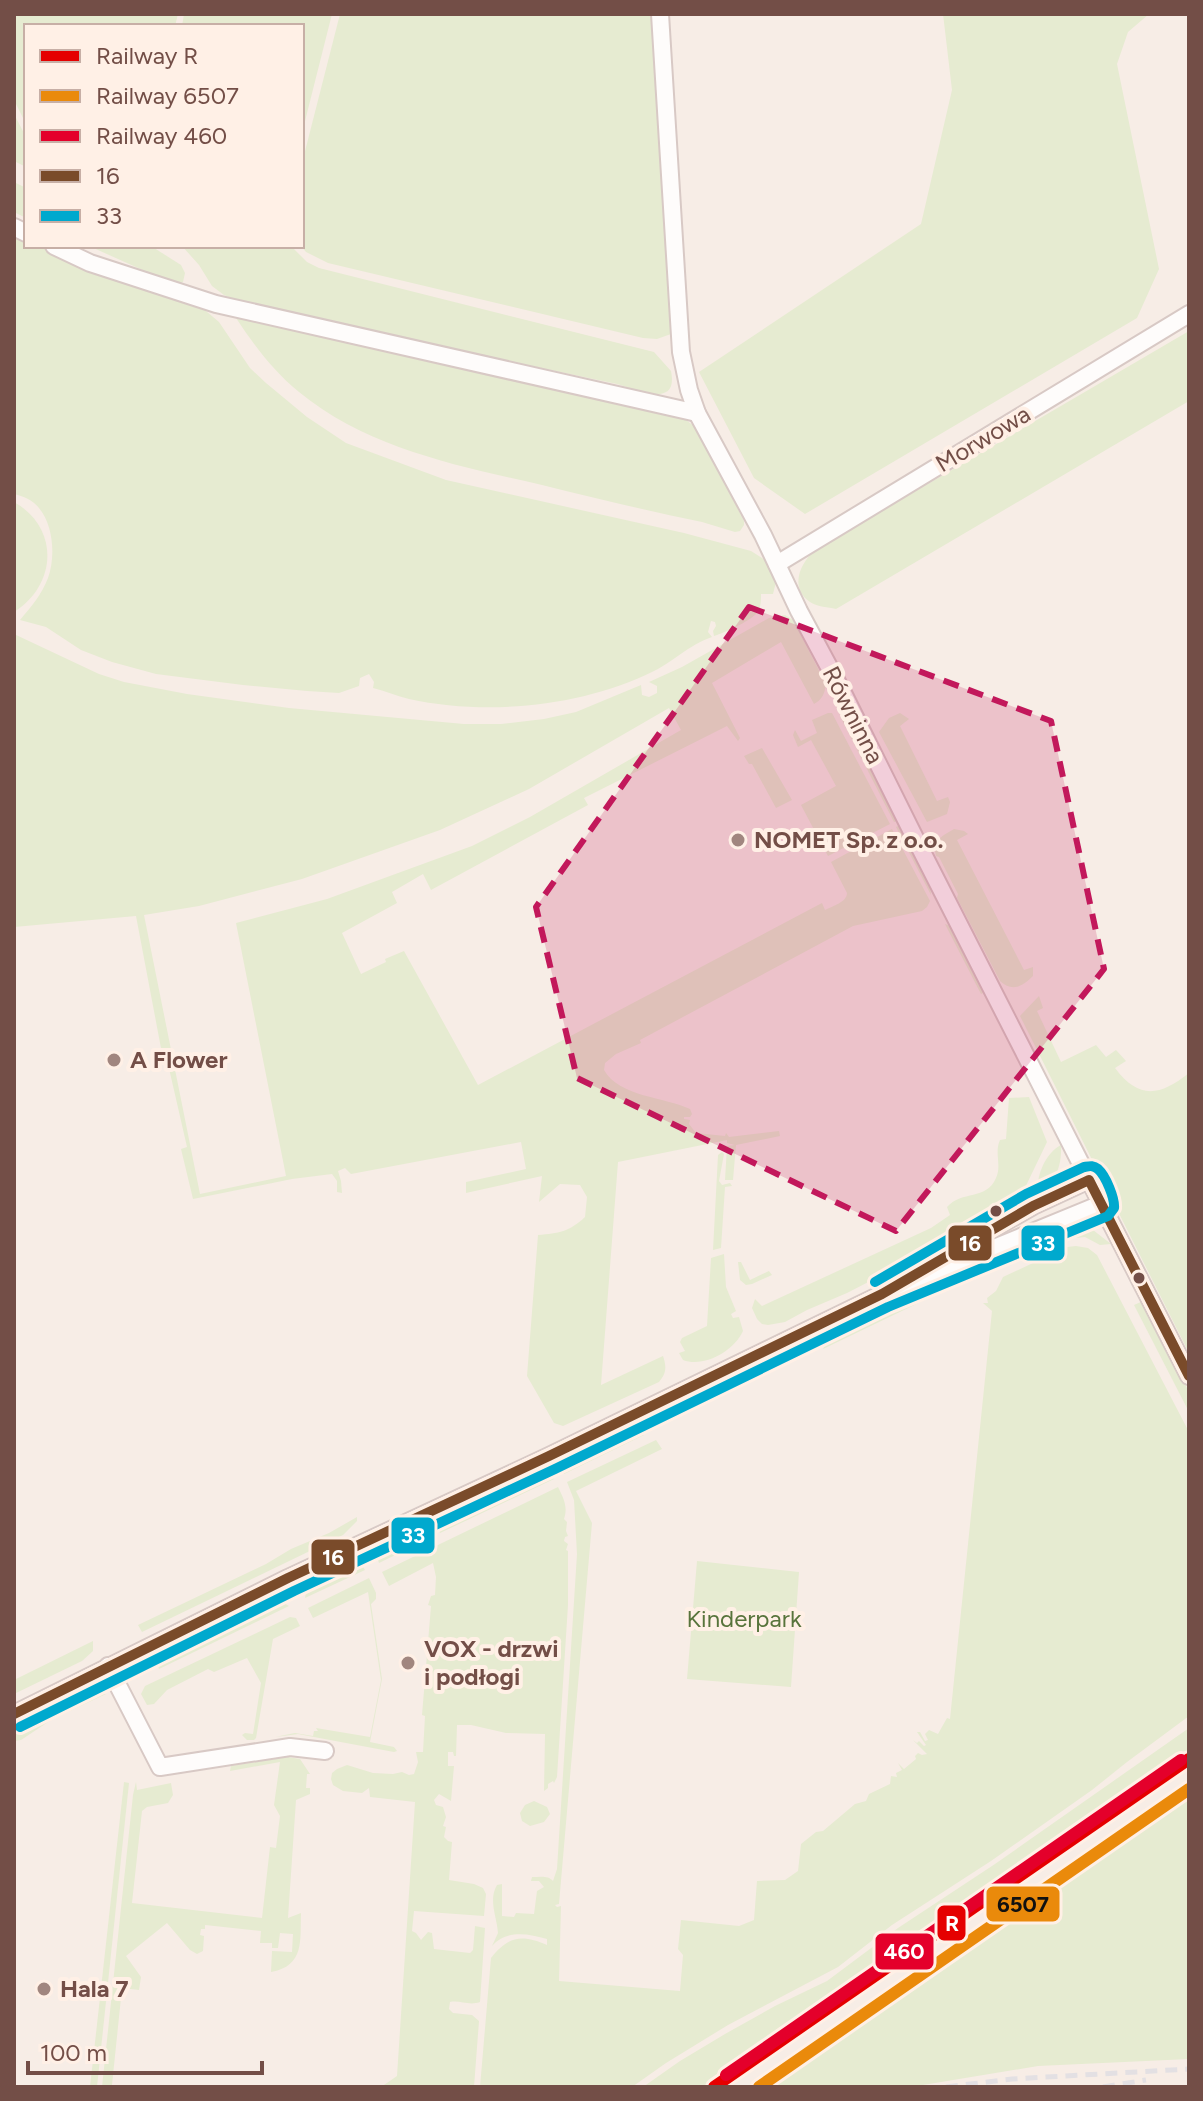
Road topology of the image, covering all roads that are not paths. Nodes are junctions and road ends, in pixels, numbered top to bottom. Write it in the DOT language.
graph roads {
  1 [pos="660,14"];
  2 [pos="58,248"];
  3 [pos="1189,314"];
  4 [pos="697,413"];
  5 [pos="777,564"];
  6 [pos="1089,1180"];
  7 [pos="1101,1204"];
  8 [pos="882,1294"];
  9 [pos="1189,1376"];
  10 [pos="108,1666"];
  11 [pos="14,1714"];
  12 [pos="325,1751"];
  1 -- 4 [label="street, Równinna"];
  2 -- 4 [label="street"];
  3 -- 5 [label="street, Morwowa"];
  4 -- 5 [label="street, Równinna"];
  5 -- 6 [label="street, Równinna"];
  6 -- 7 [label="street, Równinna"];
  6 -- 8 [label="street"];
  7 -- 8 [label="street"];
  7 -- 9 [label="street, Równinna"];
  8 -- 10 [label="street"];
  10 -- 11 [label="street"];
  10 -- 12 [label="street"];
}
